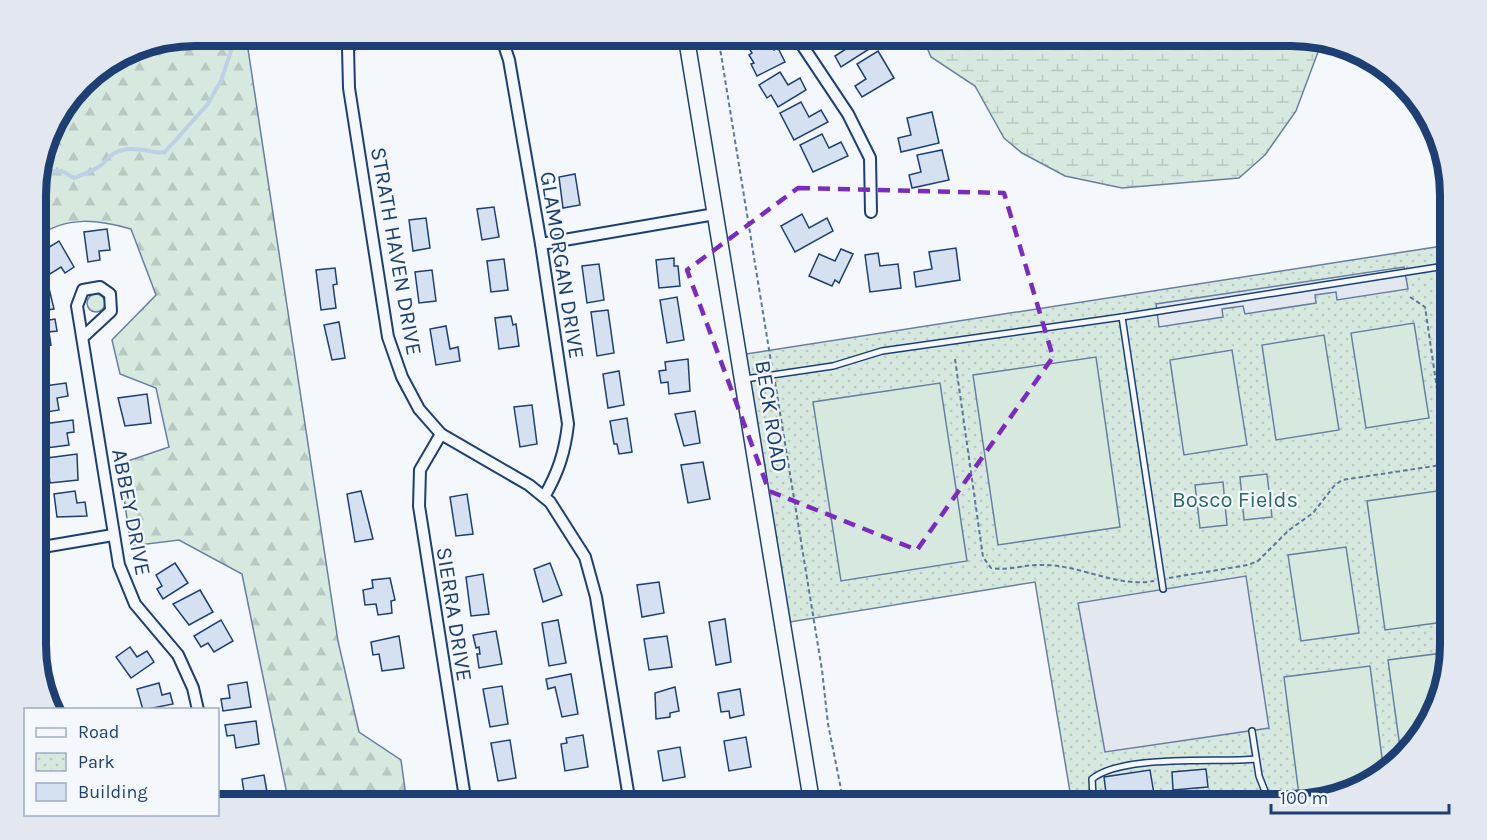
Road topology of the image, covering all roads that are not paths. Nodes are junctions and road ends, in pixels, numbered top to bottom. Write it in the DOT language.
graph roads {
  1 [pos="349,47"];
  2 [pos="505,47"];
  3 [pos="688,47"];
  4 [pos="802,47"];
  5 [pos="871,212"];
  6 [pos="715,214"];
  7 [pos="541,244"];
  8 [pos="1440,267"];
  9 [pos="1122,317"];
  10 [pos="83,337"];
  11 [pos="743,379"];
  12 [pos="441,434"];
  13 [pos="544,497"];
  14 [pos="113,535"];
  15 [pos="47,546"];
  16 [pos="1163,590"];
  17 [pos="198,708"];
  18 [pos="1252,731"];
  19 [pos="1256,759"];
  20 [pos="811,793"];
  21 [pos="1093,793"];
  22 [pos="1265,793"];
  23 [pos="463,794"];
  24 [pos="629,794"];
  1 -- 12 [label="street, STRATH HAVEN DRIVE"];
  2 -- 7 [label="street, GLAMORGAN DRIVE"];
  3 -- 6 [label="main road, BECK ROAD"];
  4 -- 5 [label="street"];
  6 -- 7 [label="street"];
  6 -- 11 [label="main road, BECK ROAD"];
  7 -- 13 [label="street, GLAMORGAN DRIVE"];
  8 -- 9 [label="lane"];
  9 -- 11 [label="lane"];
  9 -- 16 [label="lane"];
  10 -- 10 [label="street, ABBEY DRIVE"];
  10 -- 14 [label="street, ABBEY DRIVE"];
  11 -- 20 [label="main road, BECK ROAD"];
  12 -- 13 [label="street, STRATH HAVEN DRIVE"];
  12 -- 23 [label="street, SIERRA DRIVE"];
  13 -- 24 [label="street, STRATH HAVEN DRIVE"];
  14 -- 15 [label="street"];
  14 -- 17 [label="street, ABBEY DRIVE"];
  18 -- 19 [label="lane"];
  19 -- 21 [label="lane"];
  19 -- 22 [label="lane"];
}
